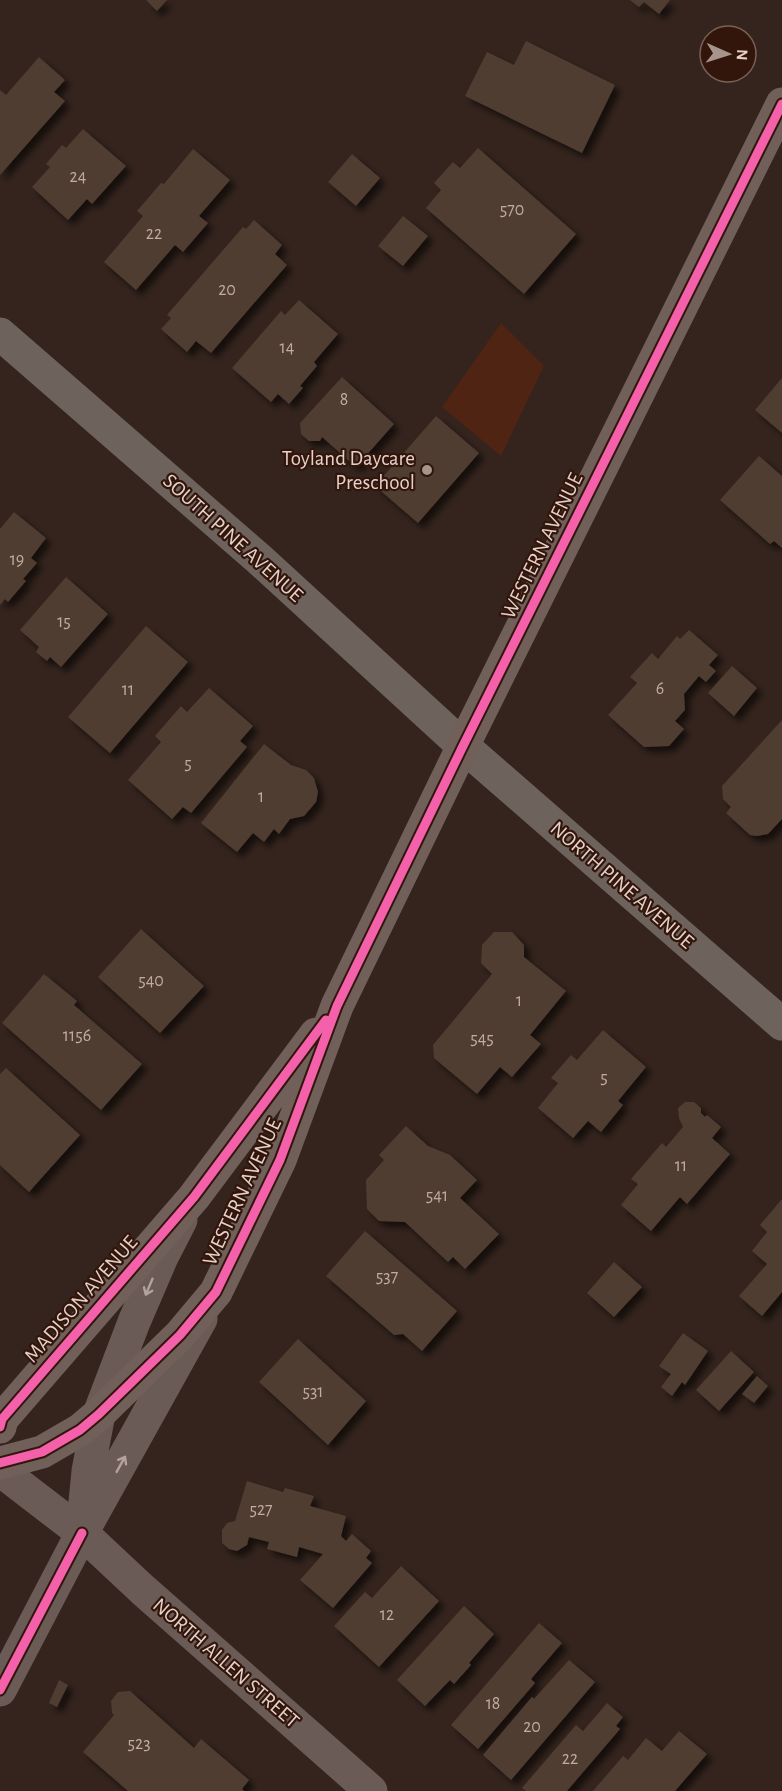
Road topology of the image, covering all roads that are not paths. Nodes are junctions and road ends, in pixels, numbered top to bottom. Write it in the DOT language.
graph roads {
  1 [pos="782,104"];
  2 [pos="0,334"];
  3 [pos="463,746"];
  4 [pos="337,1006"];
  5 [pos="782,1024"];
  6 [pos="194,1197"];
  7 [pos="216,1292"];
  8 [pos="99,1414"];
  9 [pos="0,1427"];
  10 [pos="0,1462"];
  11 [pos="0,1470"];
  12 [pos="82,1533"];
  13 [pos="0,1690"];
  14 [pos="371,1791"];
  1 -- 3 [label="main road, WESTERN AVENUE"];
  2 -- 3 [label="street, SOUTH PINE AVENUE"];
  3 -- 4 [label="main road, WESTERN AVENUE"];
  3 -- 5 [label="street, NORTH PINE AVENUE"];
  4 -- 6 [label="main road, WESTERN AVENUE"];
  4 -- 7 [label="main road, WESTERN AVENUE"];
  6 -- 8 [label="street, WESTERN AVENUE, one-way"];
  6 -- 9 [label="main road, MADISON AVENUE"];
  7 -- 8 [label="main road"];
  12 -- 7 [label="street, WESTERN AVENUE, one-way"];
  8 -- 10 [label="main road"];
  8 -- 12 [label="street, WESTERN AVENUE"];
  11 -- 12 [label="street, NORTH ALLEN STREET"];
  12 -- 13 [label="street, WESTERN AVENUE"];
  12 -- 14 [label="street, NORTH ALLEN STREET"];
}
